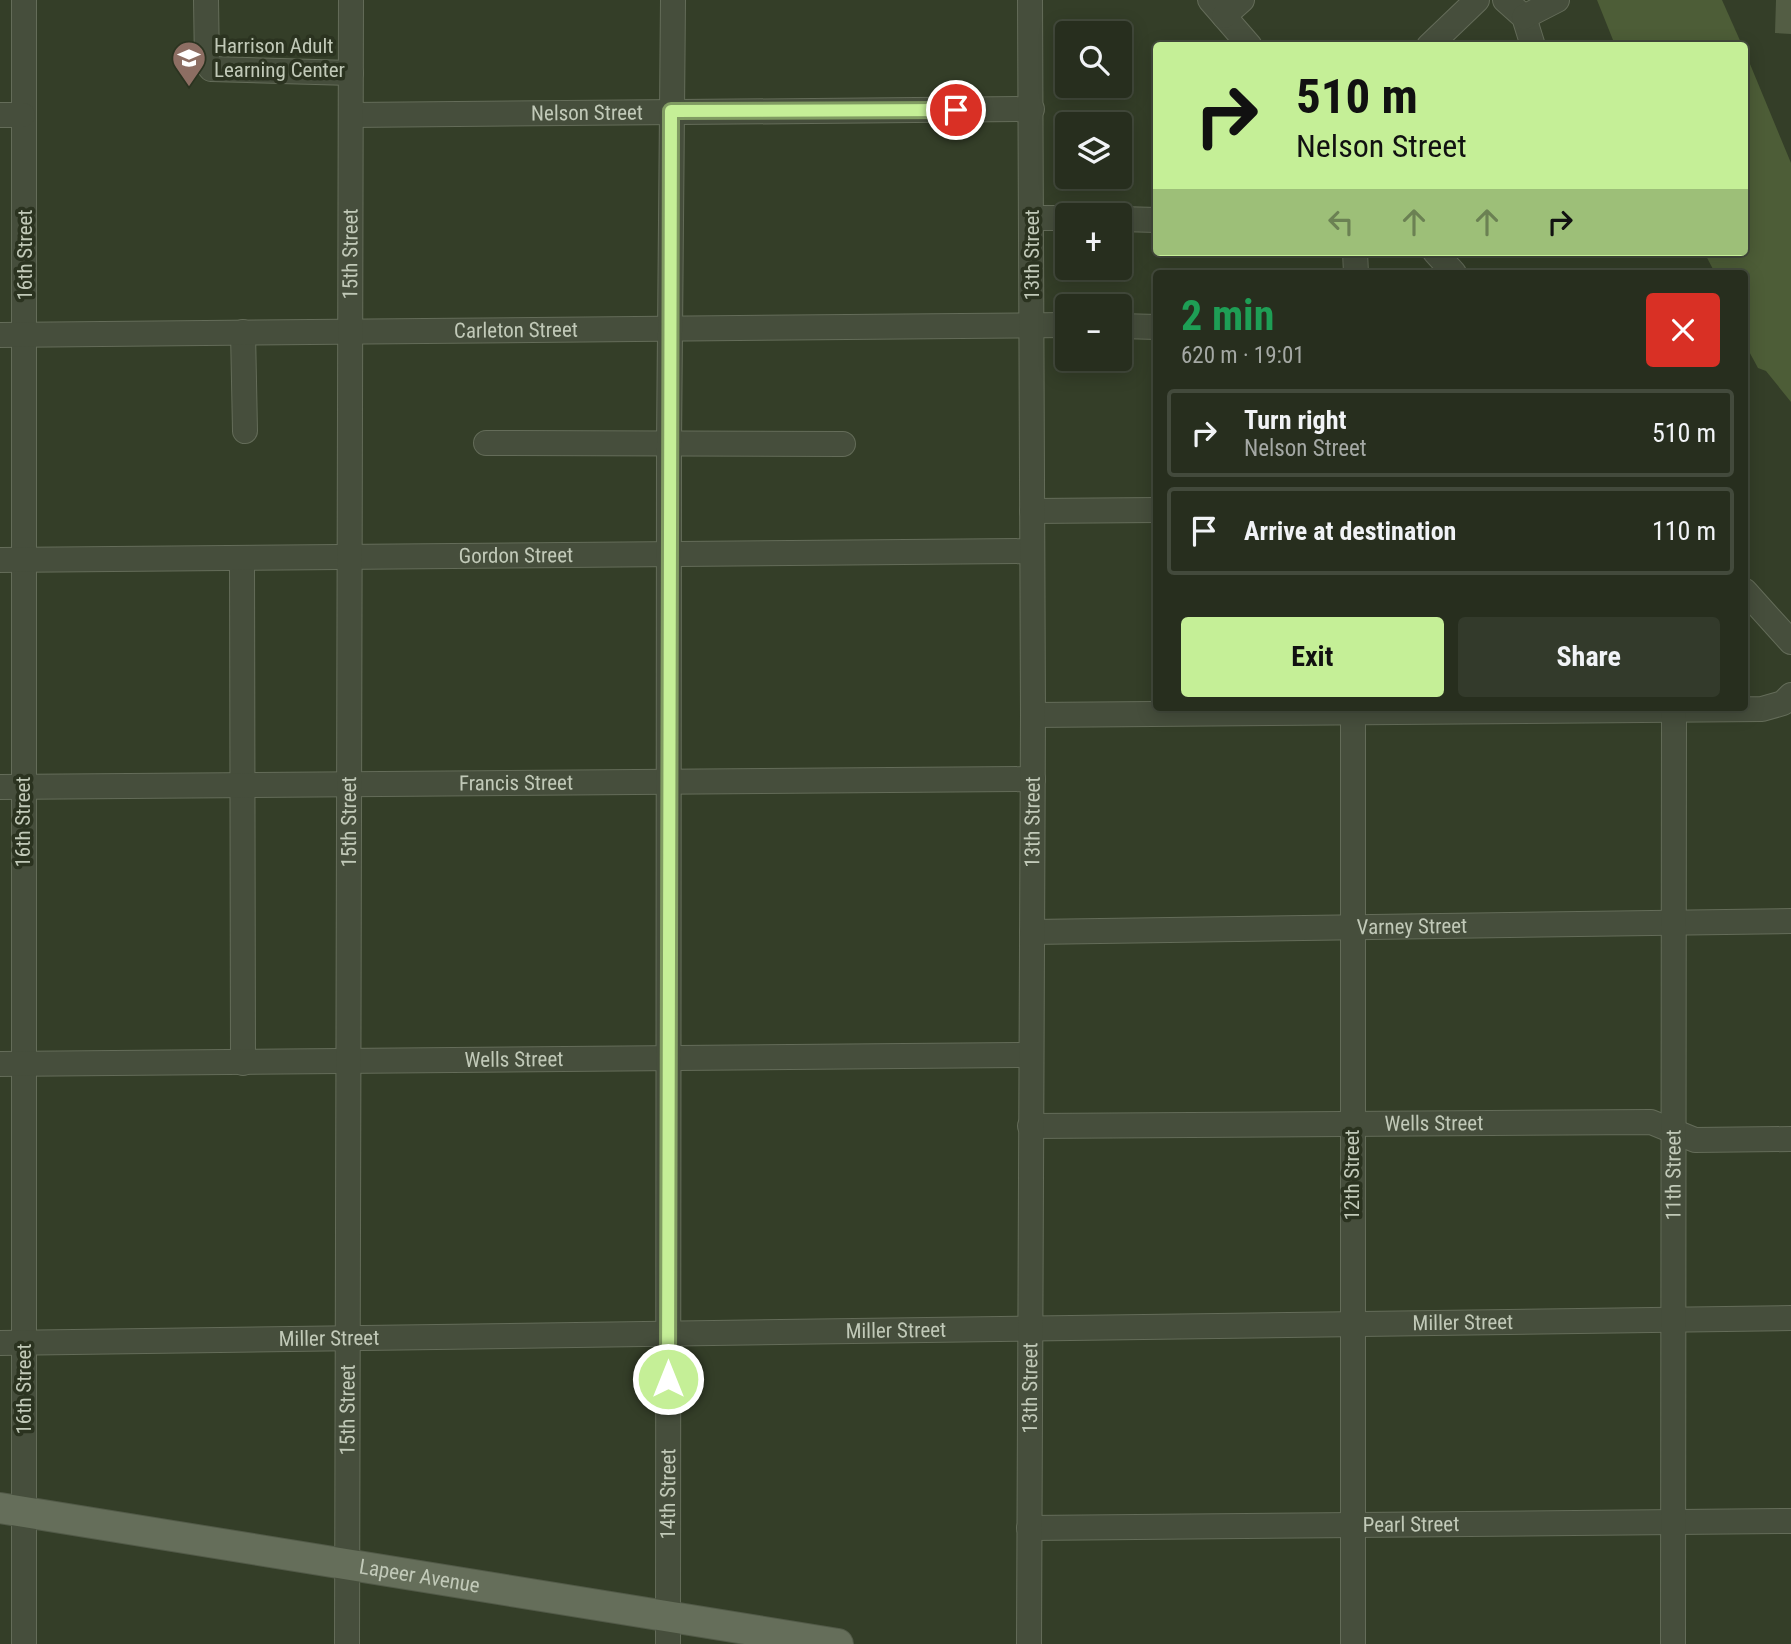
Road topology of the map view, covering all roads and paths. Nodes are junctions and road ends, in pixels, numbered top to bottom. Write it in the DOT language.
graph roads {
  1 [pos="24,0"];
  2 [pos="206,0"];
  3 [pos="351,0"];
  4 [pos="673,0"];
  5 [pos="1030,0"];
  6 [pos="1477,0"];
  7 [pos="1505,0"];
  8 [pos="1556,0"];
  9 [pos="1225,5"];
  10 [pos="1524,17"];
  11 [pos="1248,42"];
  12 [pos="1433,42"];
  13 [pos="1532,42"];
  14 [pos="351,73"];
  15 [pos="1031,109"];
  16 [pos="671,111"];
  17 [pos="12,115"];
  18 [pos="351,115"];
  19 [pos="1033,218"];
  20 [pos="1055,218"];
  21 [pos="1132,219"];
  22 [pos="1153,220"];
  23 [pos="1439,256"];
  24 [pos="1451,270"];
  25 [pos="1032,324"];
  26 [pos="1055,325"];
  27 [pos="1132,326"];
  28 [pos="1153,327"];
  29 [pos="669,328"];
  30 [pos="349,331"];
  31 [pos="243,332"];
  32 [pos="25,334"];
  33 [pos="0,335"];
  34 [pos="245,431"];
  35 [pos="486,443"];
  36 [pos="669,444"];
  37 [pos="843,444"];
  38 [pos="1153,510"];
  39 [pos="1032,511"];
  40 [pos="1032,551"];
  41 [pos="670,554"];
  42 [pos="348,557"];
  43 [pos="242,559"];
  44 [pos="11,560"];
  45 [pos="1748,594"];
  46 [pos="1791,642"];
  47 [pos="1791,695"];
  48 [pos="1748,709"];
  49 [pos="1246,711"];
  50 [pos="1353,711"];
  51 [pos="1674,711"];
  52 [pos="1033,715"];
  53 [pos="1033,779"];
  54 [pos="668,780"];
  55 [pos="348,782"];
  56 [pos="240,784"];
  57 [pos="12,787"];
  58 [pos="1674,921"];
  59 [pos="1791,921"];
  60 [pos="1353,925"];
  61 [pos="1032,932"];
  62 [pos="1030,1055"];
  63 [pos="670,1058"];
  64 [pos="347,1060"];
  65 [pos="12,1063"];
  66 [pos="243,1063"];
  67 [pos="1352,1125"];
  68 [pos="1030,1126"];
  69 [pos="1673,1130"];
  70 [pos="1791,1139"];
  71 [pos="1791,1318"];
  72 [pos="1674,1319"];
  73 [pos="1352,1323"];
  74 [pos="1029,1326"];
  75 [pos="669,1333"];
  76 [pos="348,1339"];
  77 [pos="12,1343"];
  78 [pos="13,1510"];
  79 [pos="1791,1521"];
  80 [pos="1673,1522"];
  81 [pos="1352,1525"];
  82 [pos="1029,1528"];
  83 [pos="347,1563"];
  84 [pos="668,1630"];
  85 [pos="24,1644"];
  86 [pos="347,1644"];
  87 [pos="838,1644"];
  88 [pos="1029,1644"];
  89 [pos="1353,1644"];
  90 [pos="1673,1644"];
  1 -- 17 [label="street, 16th Street"];
  2 -- 14 [label="street"];
  3 -- 14 [label="street, 15th Street"];
  4 -- 16 [label="street, 14th Street"];
  5 -- 15 [label="street, 13th Street"];
  6 -- 12 [label="street"];
  7 -- 10 [label="street"];
  8 -- 10 [label="street"];
  9 -- 11 [label="street"];
  10 -- 13 [label="street"];
  14 -- 18 [label="street, 15th Street"];
  15 -- 16 [label="street, Nelson Street"];
  15 -- 19 [label="street, 13th Street"];
  16 -- 18 [label="street, Nelson Street"];
  16 -- 29 [label="street, 14th Street"];
  17 -- 32 [label="street, 16th Street"];
  18 -- 30 [label="street, 15th Street"];
  19 -- 20 [label="street"];
  19 -- 25 [label="street, 13th Street"];
  21 -- 22 [label="street"];
  23 -- 24 [label="street"];
  25 -- 26 [label="street, Carleton Street"];
  25 -- 29 [label="street, Carleton Street"];
  25 -- 39 [label="street, 13th Street"];
  27 -- 28 [label="street"];
  29 -- 30 [label="street, Carleton Street"];
  29 -- 36 [label="street, 14th Street"];
  30 -- 31 [label="street, Carleton Street"];
  30 -- 42 [label="street, 15th Street"];
  31 -- 32 [label="street, Carleton Street"];
  31 -- 34 [label="street"];
  32 -- 33 [label="street, Carleton Street"];
  32 -- 44 [label="street, 16th Street"];
  35 -- 36 [label="street"];
  36 -- 37 [label="street"];
  36 -- 41 [label="street, 14th Street"];
  38 -- 39 [label="street"];
  39 -- 40 [label="street, 13th Street"];
  40 -- 41 [label="street, Gordon Street"];
  40 -- 52 [label="street, 13th Street"];
  41 -- 42 [label="street, Gordon Street"];
  41 -- 54 [label="street, 14th Street"];
  42 -- 43 [label="street, Gordon Street"];
  42 -- 55 [label="street, 15th Street"];
  43 -- 44 [label="street, Gordon Street"];
  43 -- 56 [label="street"];
  44 -- 57 [label="street, 16th Street"];
  45 -- 46 [label="street"];
  47 -- 48 [label="street"];
  49 -- 52 [label="street"];
  50 -- 60 [label="street, 12th Street"];
  51 -- 58 [label="street, 11th Street"];
  52 -- 53 [label="street, 13th Street"];
  53 -- 54 [label="street, Francis Street"];
  53 -- 61 [label="street, 13th Street"];
  54 -- 55 [label="street, Francis Street"];
  54 -- 63 [label="street, 14th Street"];
  55 -- 56 [label="street, Francis Street"];
  55 -- 64 [label="street, 15th Street"];
  56 -- 57 [label="street, Francis Street"];
  56 -- 66 [label="street"];
  57 -- 65 [label="street, 16th Street"];
  58 -- 59 [label="street, Varney Street"];
  58 -- 60 [label="street, Varney Street"];
  58 -- 69 [label="street, 11th Street"];
  60 -- 61 [label="street, Varney Street"];
  60 -- 67 [label="street, 12th Street"];
  61 -- 62 [label="street, 13th Street"];
  62 -- 63 [label="street, Wells Street"];
  62 -- 68 [label="street, 13th Street"];
  63 -- 64 [label="street, Wells Street"];
  63 -- 75 [label="street, 14th Street"];
  64 -- 66 [label="street, Wells Street"];
  64 -- 76 [label="street, 15th Street"];
  65 -- 66 [label="street, Wells Street"];
  65 -- 77 [label="street, 16th Street"];
  67 -- 68 [label="street, Wells Street"];
  67 -- 69 [label="street, Wells Street"];
  67 -- 73 [label="street, 12th Street"];
  68 -- 74 [label="street, 13th Street"];
  69 -- 70 [label="street, Wells Street"];
  69 -- 72 [label="street, 11th Street"];
  71 -- 72 [label="street, Miller Street"];
  72 -- 73 [label="street, Miller Street"];
  72 -- 80 [label="street, 11th Street"];
  73 -- 74 [label="street, Miller Street"];
  73 -- 81 [label="street, 12th Street"];
  74 -- 75 [label="street, Miller Street"];
  74 -- 82 [label="street, 13th Street"];
  75 -- 76 [label="street, Miller Street"];
  75 -- 84 [label="street, 14th Street"];
  76 -- 77 [label="street, Miller Street"];
  76 -- 83 [label="street, 15th Street"];
  77 -- 78 [label="street, 16th Street"];
  78 -- 83 [label="main road, Lapeer Avenue"];
  78 -- 85 [label="street, 16th Street"];
  79 -- 80 [label="street, Pearl Street"];
  80 -- 81 [label="street, Pearl Street"];
  80 -- 90 [label="street, 11th Street"];
  81 -- 82 [label="street, Pearl Street"];
  81 -- 89 [label="street, 12th Street"];
  82 -- 88 [label="street, 13th Street"];
  83 -- 84 [label="main road, Lapeer Avenue"];
  83 -- 86 [label="street, 15th Street"];
  84 -- 87 [label="main road, Lapeer Avenue"];
}
